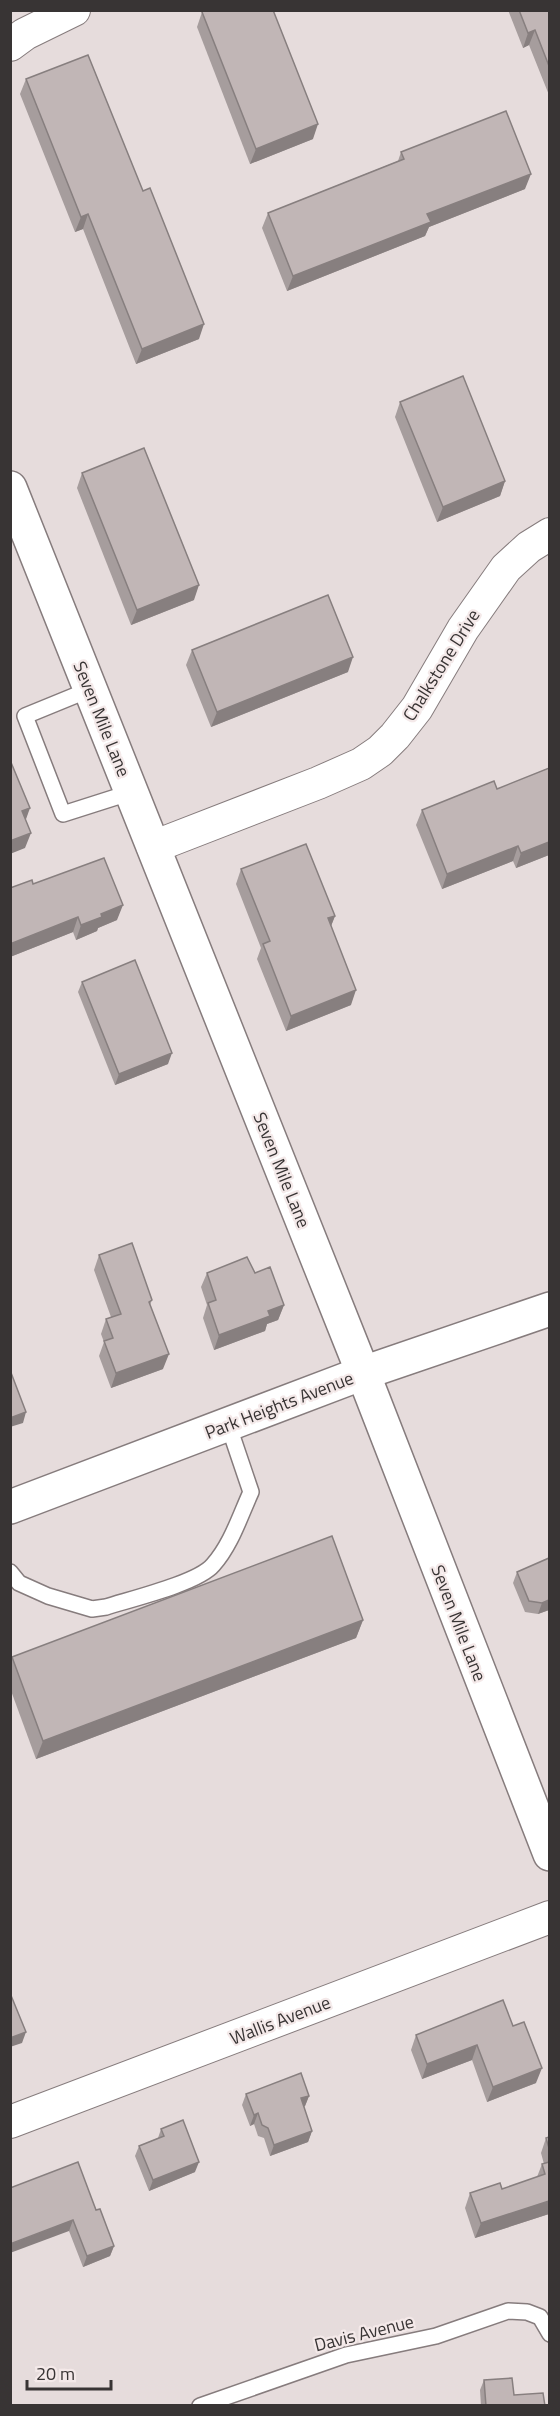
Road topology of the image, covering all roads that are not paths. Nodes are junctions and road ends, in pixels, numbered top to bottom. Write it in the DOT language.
graph roads {
  1 [pos="74,10"];
  2 [pos="10,45"];
  3 [pos="10,488"];
  4 [pos="549,534"];
  5 [pos="91,689"];
  6 [pos="132,792"];
  7 [pos="153,847"];
  8 [pos="549,1309"];
  9 [pos="363,1373"];
  10 [pos="228,1424"];
  11 [pos="10,1507"];
  12 [pos="10,1572"];
  13 [pos="549,1854"];
  14 [pos="549,1917"];
  15 [pos="10,2122"];
  16 [pos="549,2334"];
  17 [pos="200,2406"];
  1 -- 2 [label="street"];
  3 -- 5 [label="street, Seven Mile Lane"];
  4 -- 7 [label="street, Chalkstone Drive"];
  5 -- 6 [label="street, Seven Mile Lane"];
  5 -- 6 [label="lane"];
  6 -- 7 [label="street, Seven Mile Lane"];
  7 -- 9 [label="street, Seven Mile Lane"];
  8 -- 9 [label="street, Park Heights Avenue"];
  9 -- 10 [label="street, Park Heights Avenue"];
  9 -- 13 [label="street, Seven Mile Lane"];
  10 -- 11 [label="street, Park Heights Avenue"];
  10 -- 12 [label="lane"];
  14 -- 15 [label="street, Wallis Avenue"];
  16 -- 17 [label="lane, Davis Avenue"];
}
